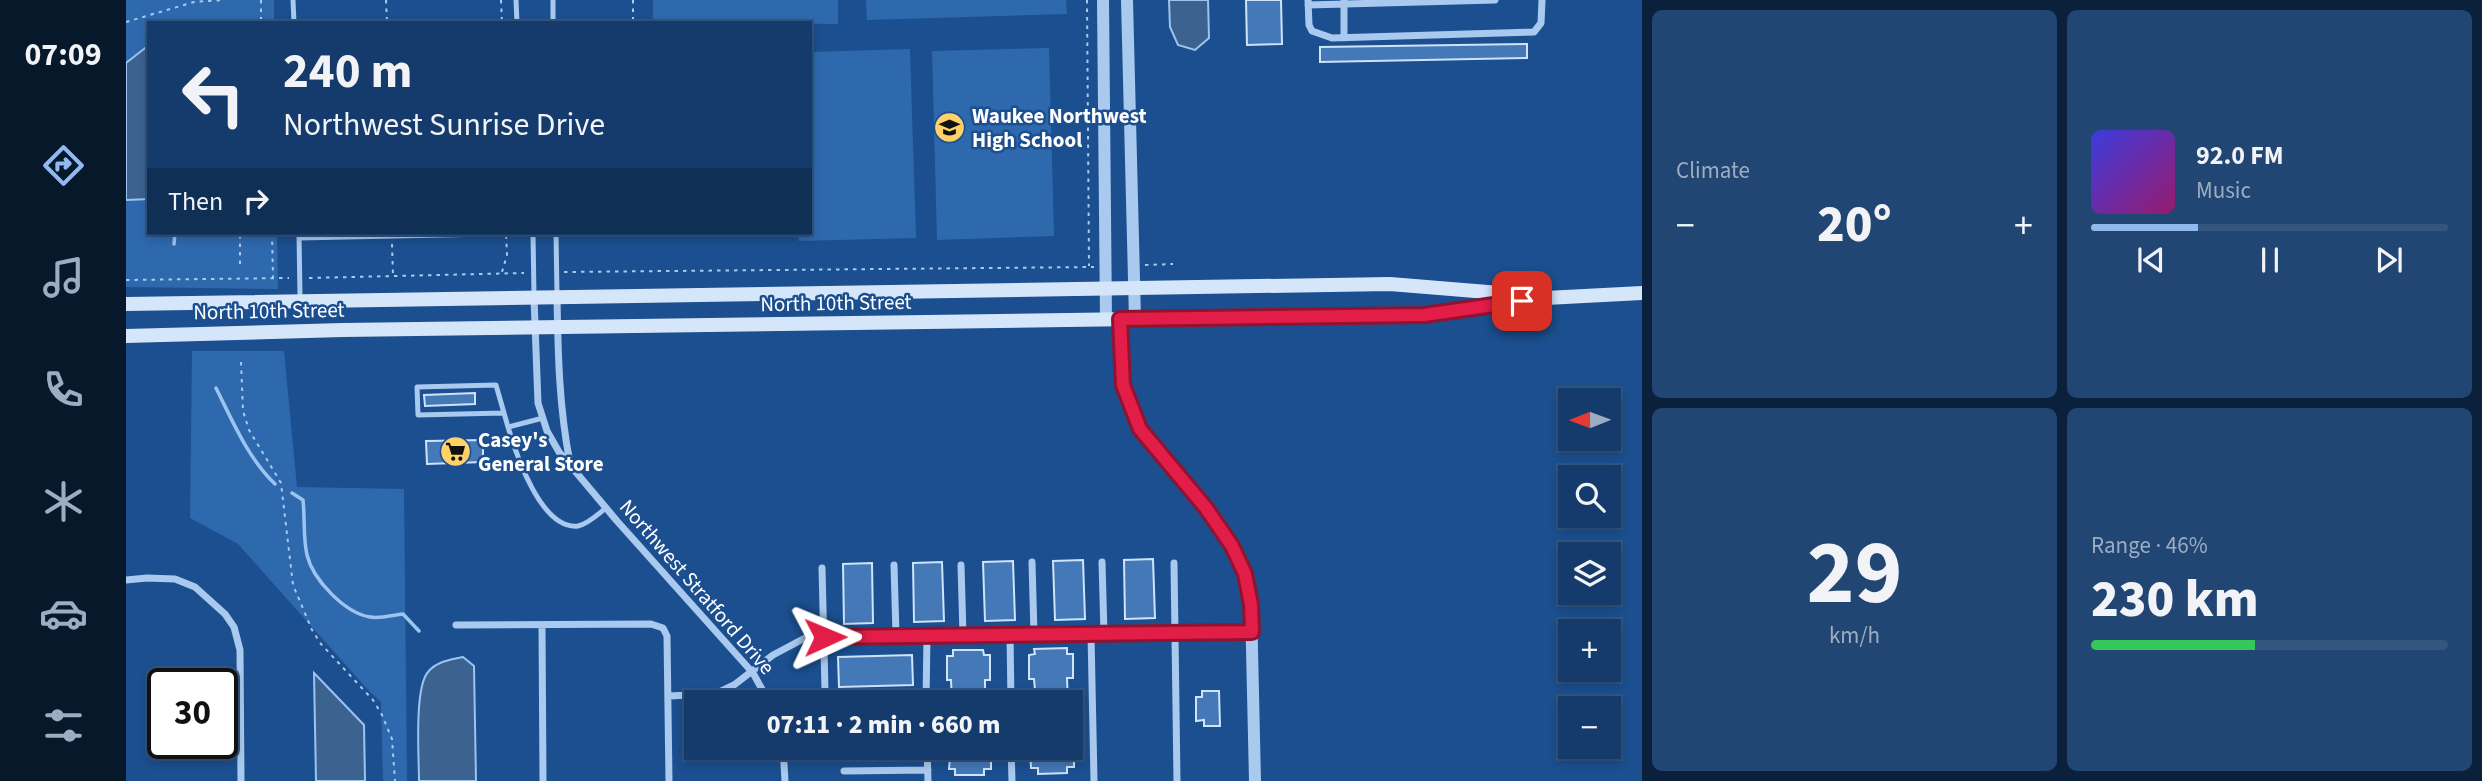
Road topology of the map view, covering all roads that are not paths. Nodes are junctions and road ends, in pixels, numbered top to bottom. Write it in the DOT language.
graph roads {
  1 [pos="293,0"];
  2 [pos="516,0"];
  3 [pos="553,0"];
  4 [pos="1103,0"];
  5 [pos="1127,0"];
  6 [pos="1495,0"];
  7 [pos="1542,0"];
  8 [pos="1344,2"];
  9 [pos="1308,3"];
  10 [pos="294,21"];
  11 [pos="517,21"];
  12 [pos="553,21"];
  13 [pos="1344,37"];
  14 [pos="299,235"];
  15 [pos="440,235"];
  16 [pos="533,235"];
  17 [pos="556,235"];
  18 [pos="1134,288"];
  19 [pos="1106,289"];
  20 [pos="1642,293"];
  21 [pos="534,298"];
  22 [pos="557,298"];
  23 [pos="1546,298"];
  24 [pos="300,302"];
  25 [pos="126,304"];
  26 [pos="1121,319"];
  27 [pos="534,328"];
  28 [pos="557,328"];
  29 [pos="126,335"];
  30 [pos="504,413"];
  31 [pos="543,418"];
  32 [pos="508,427"];
  33 [pos="570,464"];
  34 [pos="606,508"];
  35 [pos="1032,562"];
  36 [pos="1102,562"];
  37 [pos="1174,563"];
  38 [pos="894,565"];
  39 [pos="961,565"];
  40 [pos="822,568"];
  41 [pos="126,580"];
  42 [pos="456,625"];
  43 [pos="542,625"];
  44 [pos="1252,632"];
  45 [pos="1175,633"];
  46 [pos="1034,634"];
  47 [pos="1091,634"];
  48 [pos="1104,634"];
  49 [pos="896,635"];
  50 [pos="927,635"];
  51 [pos="963,635"];
  52 [pos="1010,635"];
  53 [pos="825,637"];
  54 [pos="753,673"];
  55 [pos="762,690"];
  56 [pos="825,690"];
  57 [pos="926,690"];
  58 [pos="1011,690"];
  59 [pos="668,695"];
  60 [pos="784,760"];
  61 [pos="928,760"];
  62 [pos="1011,760"];
  63 [pos="928,770"];
  64 [pos="844,771"];
  65 [pos="241,781"];
  66 [pos="543,781"];
  67 [pos="669,781"];
  68 [pos="785,781"];
  69 [pos="928,781"];
  70 [pos="1012,781"];
  71 [pos="1094,781"];
  72 [pos="1177,781"];
  73 [pos="1255,781"];
  1 -- 10 [label="lane"];
  2 -- 11 [label="lane"];
  3 -- 12 [label="lane"];
  4 -- 19 [label="street"];
  5 -- 18 [label="street"];
  6 -- 8 [label="street"];
  7 -- 13 [label="street"];
  8 -- 9 [label="street"];
  8 -- 13 [label="street"];
  9 -- 13 [label="street"];
  14 -- 15 [label="lane"];
  14 -- 24 [label="lane"];
  16 -- 21 [label="lane"];
  17 -- 22 [label="lane"];
  18 -- 19 [label="main road, North 10th Street"];
  18 -- 23 [label="main road, North 10th Street"];
  18 -- 26 [label="street"];
  19 -- 22 [label="main road, North 10th Street"];
  19 -- 26 [label="street"];
  20 -- 23 [label="main road, North 10th Street"];
  21 -- 22 [label="main road, North 10th Street"];
  21 -- 24 [label="main road, North 10th Street"];
  21 -- 27 [label="street, Northwest Stratford Drive"];
  22 -- 28 [label="street, Northwest Stratford Drive"];
  23 -- 26 [label="main road, North 10th Street"];
  24 -- 25 [label="main road, North 10th Street"];
  26 -- 28 [label="main road, North 10th Street"];
  26 -- 44 [label="street"];
  27 -- 28 [label="main road, North 10th Street"];
  27 -- 29 [label="main road, North 10th Street"];
  27 -- 31 [label="street, Northwest Stratford Drive"];
  28 -- 33 [label="street, Northwest Stratford Drive"];
  30 -- 30 [label="lane"];
  30 -- 32 [label="lane"];
  31 -- 32 [label="lane"];
  31 -- 33 [label="street, Northwest Stratford Drive"];
  32 -- 34 [label="lane"];
  33 -- 34 [label="street, Northwest Stratford Drive"];
  34 -- 54 [label="street, Northwest Stratford Drive"];
  35 -- 46 [label="street"];
  36 -- 48 [label="street"];
  37 -- 45 [label="street"];
  38 -- 49 [label="street"];
  39 -- 51 [label="street"];
  40 -- 53 [label="street"];
  41 -- 65 [label="street"];
  42 -- 43 [label="street"];
  43 -- 59 [label="street"];
  43 -- 66 [label="street"];
  44 -- 45 [label="street"];
  44 -- 73 [label="street"];
  45 -- 48 [label="street"];
  45 -- 72 [label="street"];
  46 -- 47 [label="street"];
  46 -- 52 [label="street"];
  47 -- 48 [label="street"];
  47 -- 71 [label="street"];
  49 -- 50 [label="street"];
  49 -- 53 [label="street"];
  50 -- 51 [label="street"];
  50 -- 57 [label="street"];
  51 -- 52 [label="street"];
  52 -- 58 [label="street"];
  53 -- 54 [label="street"];
  53 -- 56 [label="street"];
  54 -- 55 [label="street, Northwest Stratford Drive"];
  54 -- 59 [label="street"];
  59 -- 67 [label="street"];
  60 -- 68 [label="street"];
  61 -- 63 [label="street"];
  62 -- 70 [label="street"];
  63 -- 64 [label="street"];
  63 -- 69 [label="street"];
}
